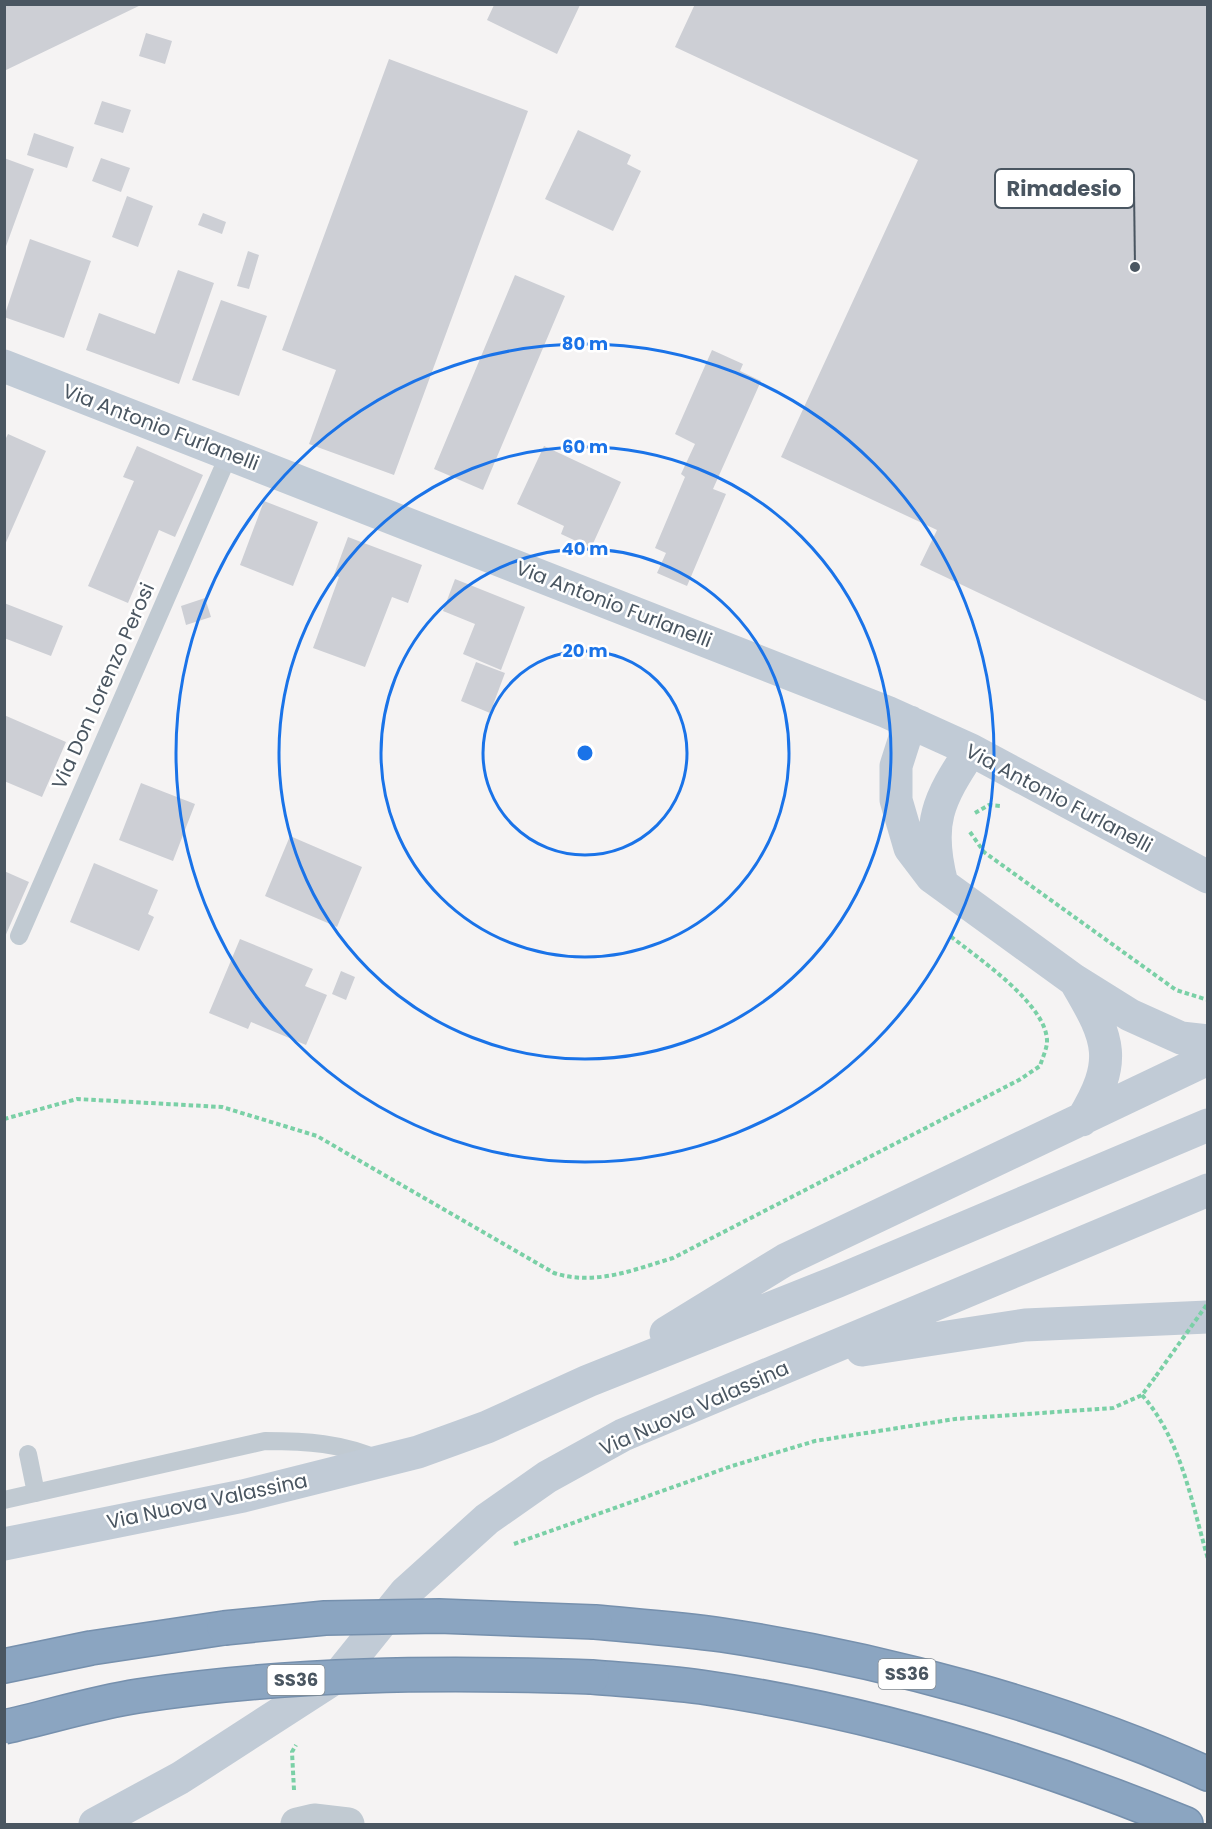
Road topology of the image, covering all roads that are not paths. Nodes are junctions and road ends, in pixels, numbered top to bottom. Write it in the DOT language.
graph roads {
  1 [pos="4,366"];
  2 [pos="229,454"];
  3 [pos="910,722"];
  4 [pos="971,750"];
  5 [pos="1208,877"];
  6 [pos="942,884"];
  7 [pos="19,936"];
  8 [pos="1074,980"];
  9 [pos="1208,1041"];
  10 [pos="1208,1059"];
  11 [pos="1082,1120"];
  12 [pos="1208,1125"];
  13 [pos="1208,1190"];
  14 [pos="1208,1199"];
  15 [pos="1168,1206"];
  16 [pos="1208,1317"];
  17 [pos="804,1360"];
  18 [pos="588,1381"];
  19 [pos="28,1454"];
  20 [pos="381,1461"];
  21 [pos="36,1493"];
  22 [pos="4,1500"];
  23 [pos="4,1544"];
  24 [pos="4,1666"];
  25 [pos="4,1727"];
  26 [pos="1208,1774"];
  27 [pos="95,1824"];
  28 [pos="298,1824"];
  29 [pos="348,1824"];
  30 [pos="1186,1824"];
  1 -- 2 [label="main road, Via Antonio Furlanelli"];
  2 -- 3 [label="main road, Via Antonio Furlanelli"];
  2 -- 7 [label="lane, Via Don Lorenzo Perosi"];
  3 -- 4 [label="main road, Via Antonio Furlanelli"];
  3 -- 6 [label="main road"];
  4 -- 5 [label="main road, Via Antonio Furlanelli"];
  4 -- 6 [label="main road"];
  6 -- 8 [label="main road"];
  8 -- 9 [label="main road"];
  8 -- 11 [label="main road"];
  10 -- 11 [label="main road"];
  11 -- 18 [label="main road"];
  12 -- 18 [label="main road, Via Nuova Valassina"];
  13 -- 15 [label="main road, Via Nuova Valassina / SS36"];
  14 -- 15 [label="lane"];
  15 -- 17 [label="main road, Via Nuova Valassina / SS36"];
  16 -- 17 [label="main road"];
  17 -- 27 [label="main road, Via Nuova Valassina / SS36"];
  18 -- 20 [label="main road, Via Nuova Valassina"];
  19 -- 21 [label="lane"];
  20 -- 21 [label="lane"];
  20 -- 23 [label="main road, Via Nuova Valassina"];
  21 -- 22 [label="lane"];
  24 -- 26 [label="highway, SS36, bridge"];
  25 -- 30 [label="highway, SS36, bridge"];
  28 -- 29 [label="street"];
}
